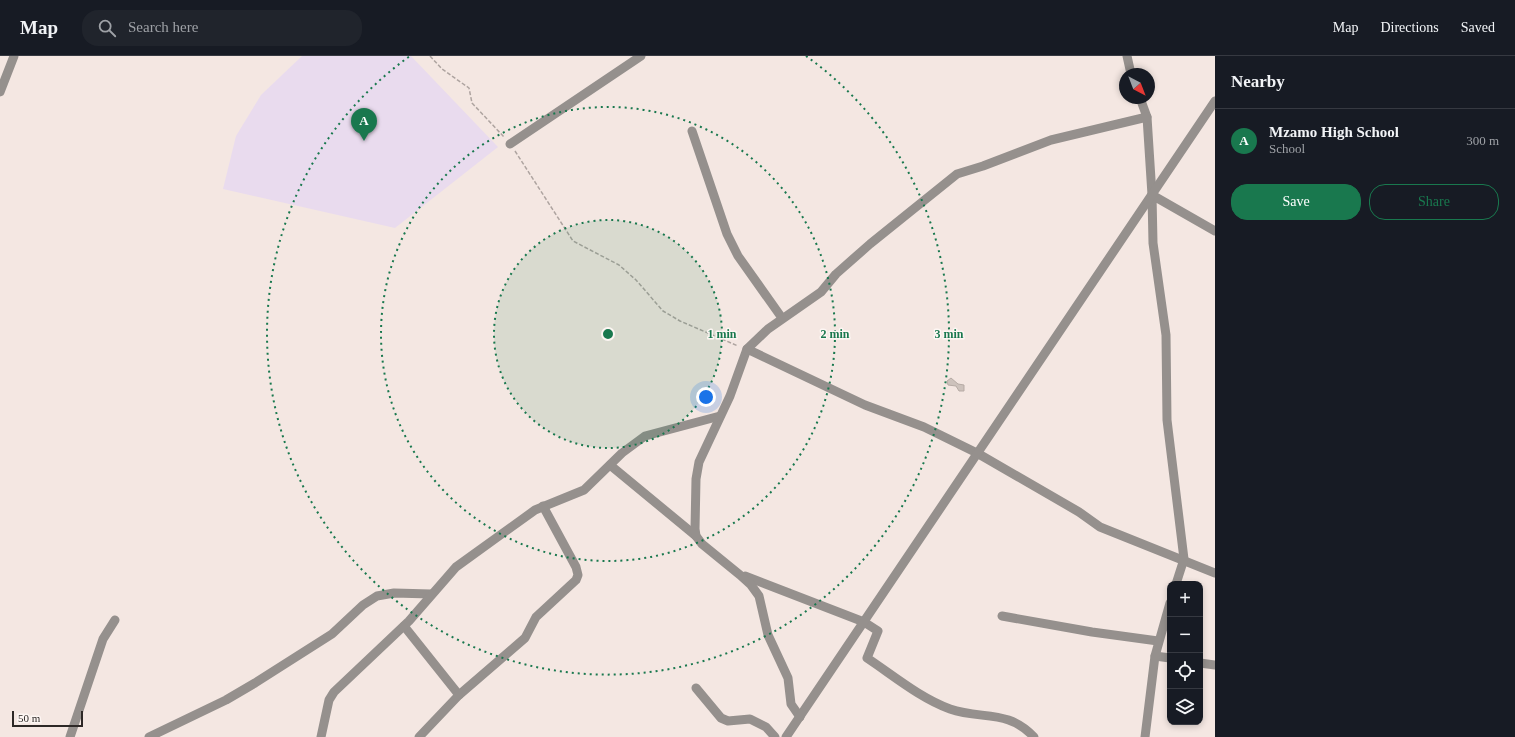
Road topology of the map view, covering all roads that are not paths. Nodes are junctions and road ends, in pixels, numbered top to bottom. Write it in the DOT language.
graph roads {
  1 [pos="14,56"];
  2 [pos="641,56"];
  3 [pos="1127,56"];
  4 [pos="5,67"];
  5 [pos="1130,68"];
  6 [pos="0,92"];
  7 [pos="1215,101"];
  8 [pos="1142,104"];
  9 [pos="1147,117"];
  10 [pos="692,131"];
  11 [pos="510,144"];
  12 [pos="1152,195"];
  13 [pos="1215,231"];
  14 [pos="782,318"];
  15 [pos="748,349"];
  16 [pos="720,416"];
  17 [pos="977,453"];
  18 [pos="610,465"];
  19 [pos="543,506"];
  20 [pos="696,536"];
  21 [pos="1184,560"];
  22 [pos="1215,573"];
  23 [pos="740,575"];
  24 [pos="1177,581"];
  25 [pos="431,594"];
  26 [pos="1167,612"];
  27 [pos="1002,616"];
  28 [pos="115,620"];
  29 [pos="864,622"];
  30 [pos="404,626"];
  31 [pos="1158,640"];
  32 [pos="1155,656"];
  33 [pos="1167,658"];
  34 [pos="1203,663"];
  35 [pos="1215,665"];
  36 [pos="696,688"];
  37 [pos="459,694"];
  38 [pos="800,718"];
  39 [pos="70,737"];
  40 [pos="149,737"];
  41 [pos="321,737"];
  42 [pos="418,737"];
  43 [pos="775,737"];
  44 [pos="786,737"];
  45 [pos="1034,737"];
  46 [pos="1144,737"];
  1 -- 4 [label="street"];
  2 -- 11 [label="street"];
  3 -- 5 [label="street"];
  4 -- 6 [label="street"];
  7 -- 12 [label="street"];
  8 -- 9 [label="street"];
  9 -- 12 [label="street"];
  9 -- 14 [label="street"];
  10 -- 14 [label="street"];
  12 -- 13 [label="street"];
  12 -- 17 [label="street"];
  12 -- 21 [label="street"];
  14 -- 15 [label="street"];
  15 -- 16 [label="street"];
  15 -- 17 [label="street"];
  16 -- 18 [label="street"];
  16 -- 20 [label="street"];
  17 -- 21 [label="street"];
  17 -- 29 [label="street"];
  18 -- 19 [label="street"];
  18 -- 20 [label="street"];
  19 -- 25 [label="street"];
  19 -- 37 [label="street"];
  20 -- 23 [label="street"];
  21 -- 22 [label="street"];
  21 -- 24 [label="street"];
  23 -- 29 [label="street"];
  23 -- 38 [label="street"];
  25 -- 30 [label="street"];
  25 -- 40 [label="street"];
  26 -- 31 [label="street"];
  27 -- 31 [label="street"];
  28 -- 39 [label="street"];
  29 -- 38 [label="street"];
  29 -- 45 [label="street"];
  30 -- 37 [label="street"];
  30 -- 41 [label="street"];
  31 -- 32 [label="street"];
  32 -- 33 [label="street"];
  32 -- 46 [label="street"];
  34 -- 35 [label="street"];
  36 -- 43 [label="street"];
  37 -- 42 [label="street"];
  38 -- 44 [label="street"];
}
